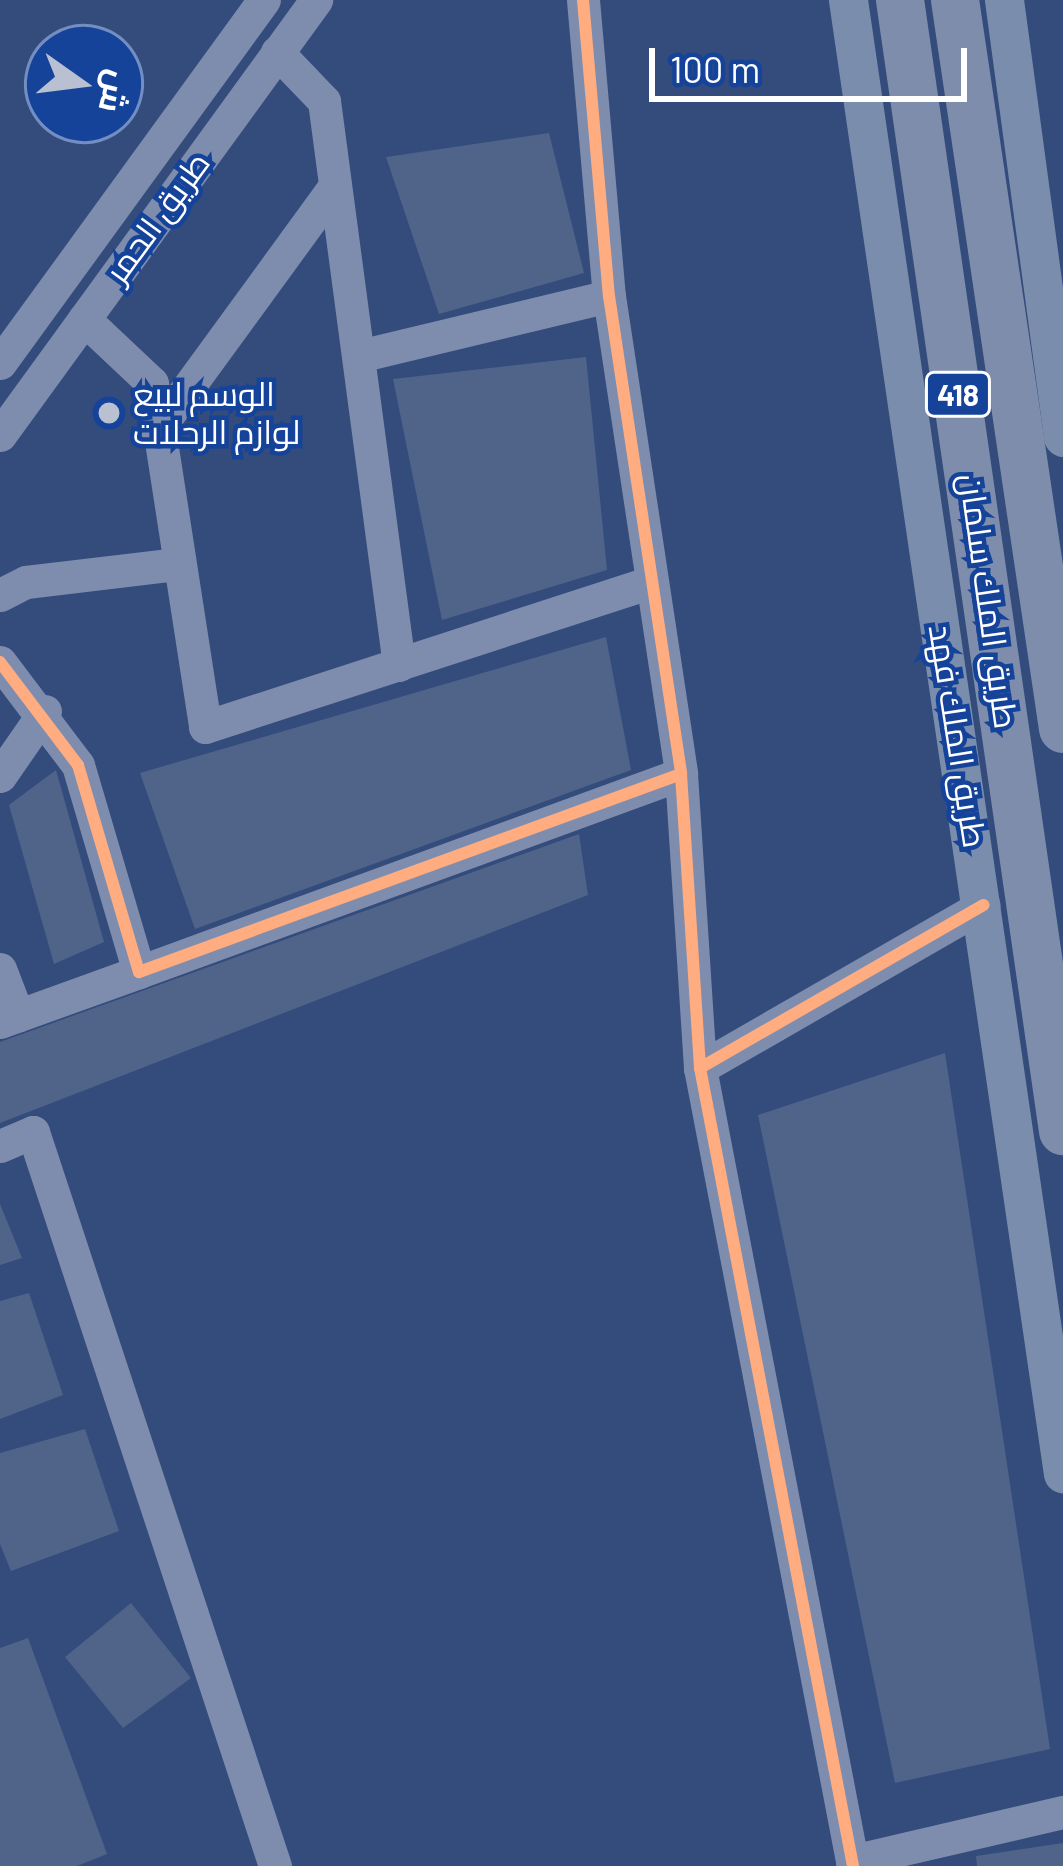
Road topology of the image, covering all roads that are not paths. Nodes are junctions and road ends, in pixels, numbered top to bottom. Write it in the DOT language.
graph roads {
  1 [pos="263,0"];
  2 [pos="346,0"];
  3 [pos="583,0"];
  4 [pos="847,0"];
  5 [pos="900,0"];
  6 [pos="955,0"];
  7 [pos="1004,0"];
  8 [pos="311,5"];
  9 [pos="277,52"];
  10 [pos="331,190"];
  11 [pos="609,296"];
  12 [pos="16,318"];
  13 [pos="84,319"];
  14 [pos="359,356"];
  15 [pos="0,363"];
  16 [pos="157,430"];
  17 [pos="0,435"];
  18 [pos="1063,437"];
  19 [pos="176,564"];
  20 [pos="647,583"];
  21 [pos="0,595"];
  22 [pos="0,662"];
  23 [pos="399,665"];
  24 [pos="45,711"];
  25 [pos="1063,729"];
  26 [pos="681,774"];
  27 [pos="0,776"];
  28 [pos="1016,788"];
  29 [pos="984,905"];
  30 [pos="0,969"];
  31 [pos="139,972"];
  32 [pos="9,1019"];
  33 [pos="700,1068"];
  34 [pos="1063,1131"];
  35 [pos="0,1146"];
  36 [pos="1063,1398"];
  37 [pos="1063,1473"];
  38 [pos="1063,1812"];
  39 [pos="852,1864"];
  40 [pos="275,1866"];
  1 -- 12 [label="street, طريق الحمر"];
  2 -- 8 [label="street"];
  3 -- 11 [label="street"];
  4 -- 29 [label="main road, طريق الملك فهد"];
  5 -- 28 [label="highway, طريق الملك سلمان / 418"];
  6 -- 25 [label="highway, طريق الملك سلمان / 418"];
  7 -- 18 [label="main road"];
  8 -- 9 [label="street, طريق الحمر"];
  9 -- 10 [label="street"];
  9 -- 13 [label="street, طريق الحمر"];
  10 -- 14 [label="street"];
  10 -- 16 [label="street"];
  11 -- 14 [label="street"];
  11 -- 20 [label="street"];
  12 -- 15 [label="street, طريق الحمر"];
  13 -- 16 [label="street"];
  13 -- 17 [label="street, طريق الحمر"];
  14 -- 23 [label="street"];
  16 -- 19 [label="street"];
  19 -- 21 [label="street"];
  19 -- 23 [label="street"];
  20 -- 23 [label="street"];
  20 -- 26 [label="street"];
  22 -- 24 [label="street"];
  24 -- 27 [label="street"];
  24 -- 31 [label="street"];
  26 -- 31 [label="street"];
  26 -- 33 [label="street"];
  28 -- 34 [label="highway, طريق الملك سلمان / 418"];
  28 -- 36 [label="main road"];
  29 -- 33 [label="street"];
  29 -- 37 [label="main road, طريق الملك فهد"];
  30 -- 32 [label="street"];
  31 -- 32 [label="street"];
  33 -- 39 [label="street"];
  35 -- 40 [label="street"];
  38 -- 39 [label="street"];
}
